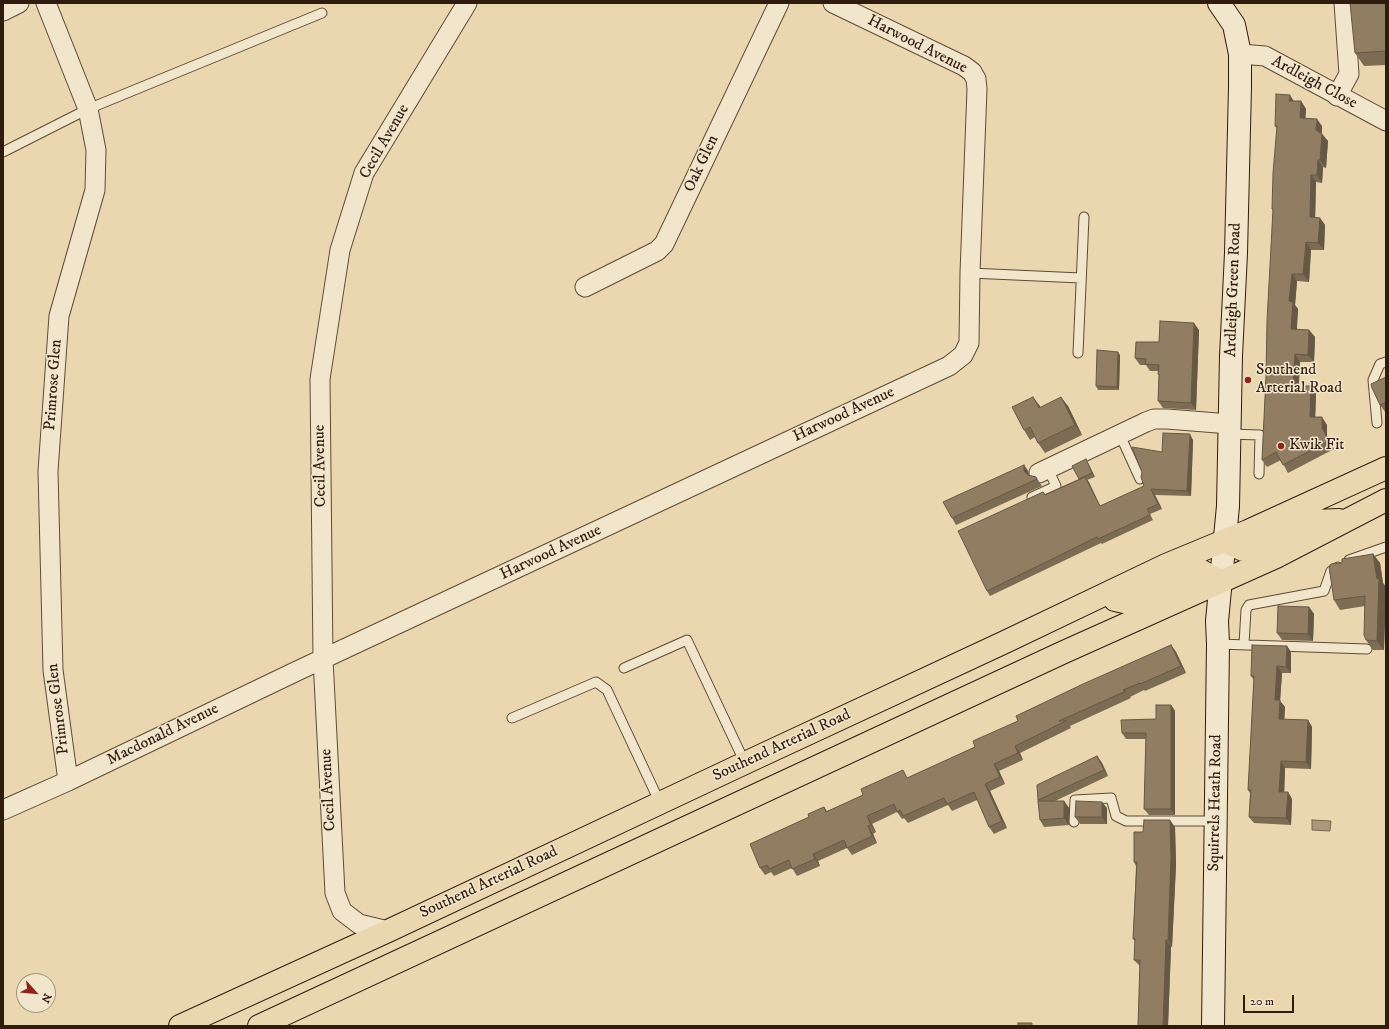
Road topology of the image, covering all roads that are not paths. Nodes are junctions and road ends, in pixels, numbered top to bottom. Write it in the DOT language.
graph roads {
  1 [pos="19,3"];
  2 [pos="46,3"];
  3 [pos="467,3"];
  4 [pos="779,3"];
  5 [pos="833,3"];
  6 [pos="1219,3"];
  7 [pos="1344,3"];
  8 [pos="3,11"];
  9 [pos="322,13"];
  10 [pos="1240,54"];
  11 [pos="1337,96"];
  12 [pos="88,109"];
  13 [pos="1386,121"];
  14 [pos="3,152"];
  15 [pos="1084,217"];
  16 [pos="970,273"];
  17 [pos="1081,278"];
  18 [pos="585,286"];
  19 [pos="1078,352"];
  20 [pos="1386,362"];
  21 [pos="1377,423"];
  22 [pos="1230,429"];
  23 [pos="1120,435"];
  24 [pos="1384,468"];
  25 [pos="1043,471"];
  26 [pos="1259,474"];
  27 [pos="1140,479"];
  28 [pos="1386,500"];
  29 [pos="1021,502"];
  30 [pos="1350,519"];
  31 [pos="1224,541"];
  32 [pos="1386,546"];
  33 [pos="1220,581"];
  34 [pos="1100,597"];
  35 [pos="1218,644"];
  36 [pos="1244,644"];
  37 [pos="1367,649"];
  38 [pos="324,659"];
  39 [pos="624,668"];
  40 [pos="512,718"];
  41 [pos="745,763"];
  42 [pos="68,781"];
  43 [pos="660,803"];
  44 [pos="3,810"];
  45 [pos="1215,821"];
  46 [pos="1074,822"];
  47 [pos="388,931"];
  48 [pos="180,1026"];
  49 [pos="259,1026"];
  50 [pos="1213,1026"];
  1 -- 8 [label="street"];
  2 -- 12 [label="street, Primrose Glen"];
  3 -- 38 [label="street, Cecil Avenue"];
  4 -- 18 [label="street, Oak Glen"];
  5 -- 16 [label="street, Harwood Avenue"];
  6 -- 10 [label="street, Ardleigh Green Road"];
  7 -- 11 [label="street"];
  9 -- 12 [label="lane"];
  10 -- 11 [label="street, Ardleigh Close"];
  10 -- 22 [label="street, Ardleigh Green Road"];
  11 -- 13 [label="street, Ardleigh Close"];
  12 -- 14 [label="lane"];
  12 -- 42 [label="street, Primrose Glen"];
  15 -- 17 [label="lane"];
  16 -- 17 [label="lane"];
  16 -- 38 [label="street, Harwood Avenue"];
  17 -- 19 [label="lane"];
  20 -- 21 [label="lane"];
  22 -- 23 [label="street"];
  22 -- 26 [label="lane"];
  22 -- 31 [label="street, Ardleigh Green Road"];
  23 -- 25 [label="street"];
  23 -- 27 [label="lane"];
  24 -- 31 [label="highway, Southend Arterial Road"];
  25 -- 29 [label="lane"];
  28 -- 30 [label="highway, Southend Arterial Road"];
  30 -- 31 [label="highway"];
  30 -- 33 [label="highway, Southend Arterial Road"];
  31 -- 33 [label="street, Ardleigh Green Road"];
  31 -- 34 [label="highway, Southend Arterial Road"];
  32 -- 36 [label="lane"];
  33 -- 34 [label="highway"];
  33 -- 35 [label="street, Squirrels Heath Road"];
  33 -- 49 [label="highway, Southend Arterial Road"];
  34 -- 41 [label="highway, Southend Arterial Road"];
  35 -- 36 [label="lane"];
  35 -- 45 [label="street, Squirrels Heath Road"];
  36 -- 37 [label="lane"];
  38 -- 42 [label="street, Macdonald Avenue"];
  38 -- 47 [label="street, Cecil Avenue"];
  39 -- 41 [label="lane"];
  40 -- 43 [label="lane"];
  41 -- 43 [label="highway, Southend Arterial Road"];
  42 -- 44 [label="street, Macdonald Avenue"];
  43 -- 47 [label="highway, Southend Arterial Road"];
  45 -- 46 [label="lane"];
  45 -- 50 [label="street, Squirrels Heath Road"];
  47 -- 48 [label="highway, Southend Arterial Road"];
}
